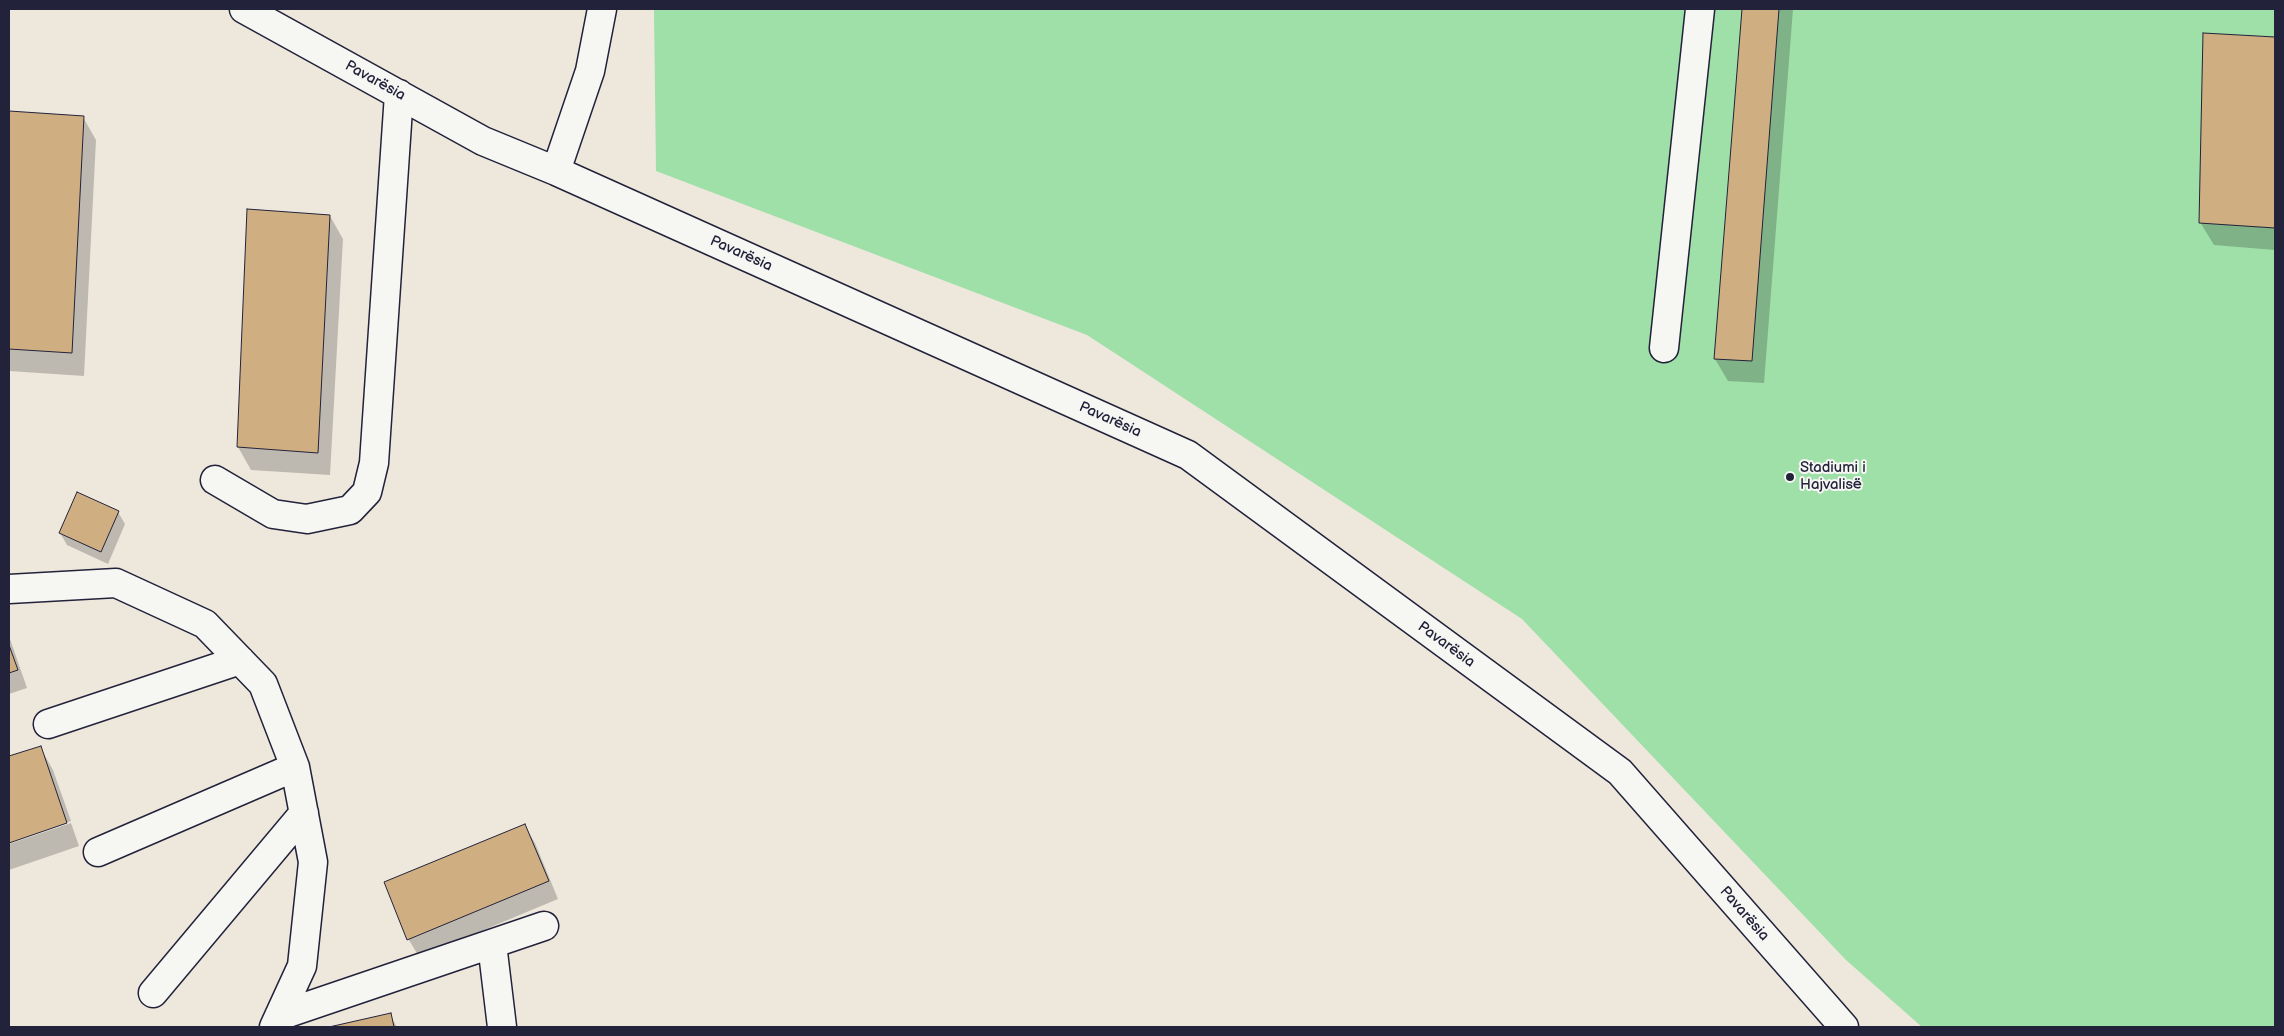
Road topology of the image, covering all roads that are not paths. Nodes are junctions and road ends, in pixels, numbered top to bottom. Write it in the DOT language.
graph roads {
  1 [pos="244,9"];
  2 [pos="602,9"];
  3 [pos="1700,9"];
  4 [pos="399,94"];
  5 [pos="556,171"];
  6 [pos="1664,348"];
  7 [pos="215,480"];
  8 [pos="9,588"];
  9 [pos="240,660"];
  10 [pos="48,724"];
  11 [pos="295,767"];
  12 [pos="304,813"];
  13 [pos="98,852"];
  14 [pos="544,926"];
  15 [pos="492,944"];
  16 [pos="153,993"];
  17 [pos="277,1022"];
  18 [pos="502,1027"];
  19 [pos="1844,1027"];
  1 -- 4 [label="street, Pavarësia"];
  2 -- 5 [label="street"];
  3 -- 6 [label="street"];
  4 -- 5 [label="street, Pavarësia"];
  4 -- 7 [label="street"];
  5 -- 19 [label="street, Pavarësia"];
  8 -- 9 [label="street"];
  9 -- 10 [label="street"];
  9 -- 11 [label="street"];
  11 -- 12 [label="street"];
  11 -- 13 [label="street"];
  12 -- 16 [label="street"];
  12 -- 17 [label="street"];
  14 -- 15 [label="street"];
  15 -- 17 [label="street"];
  15 -- 18 [label="street"];
}
